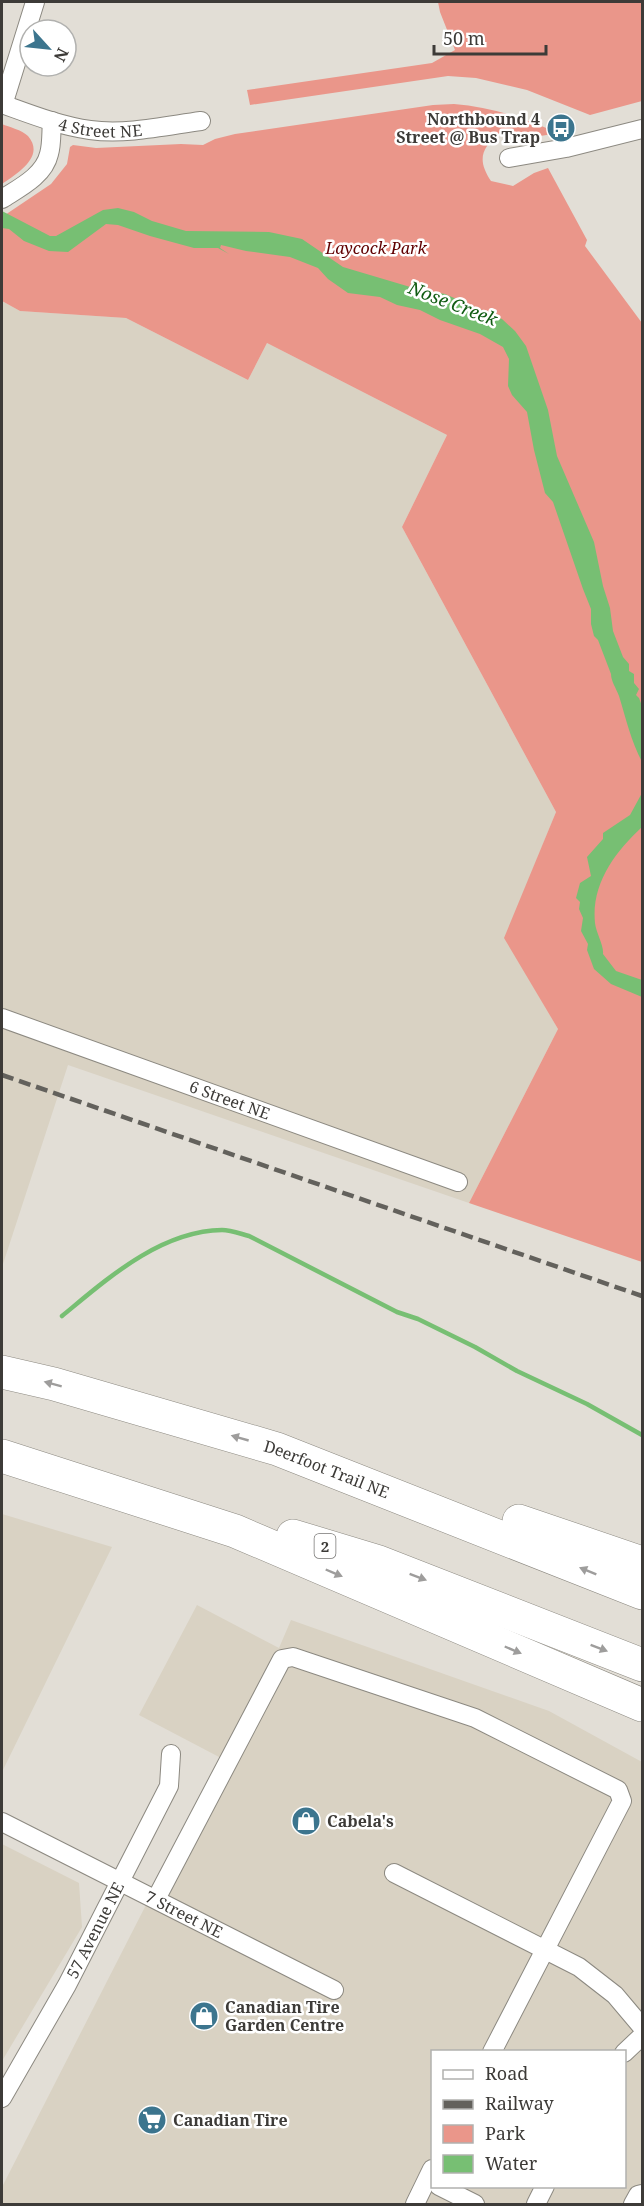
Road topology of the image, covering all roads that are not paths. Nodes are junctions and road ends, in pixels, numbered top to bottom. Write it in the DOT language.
graph roads {
  1 [pos="35,2"];
  2 [pos="2,104"];
  3 [pos="52,121"];
  4 [pos="201,121"];
  5 [pos="642,129"];
  6 [pos="509,158"];
  7 [pos="2,199"];
  8 [pos="2,1018"];
  9 [pos="458,1182"];
  10 [pos="2,1372"];
  11 [pos="2,1446"];
  12 [pos="2,1456"];
  13 [pos="414,1501"];
  14 [pos="642,1563"];
  15 [pos="642,1593"];
  16 [pos="642,1665"];
  17 [pos="642,1705"];
  18 [pos="171,1754"];
  19 [pos="2,1822"];
  20 [pos="394,1873"];
  21 [pos="120,1882"];
  22 [pos="156,1899"];
  23 [pos="544,1950"];
  24 [pos="334,1990"];
  25 [pos="642,2027"];
  26 [pos="642,2036"];
  27 [pos="493,2050"];
  28 [pos="626,2051"];
  29 [pos="2,2098"];
  30 [pos="431,2183"];
  31 [pos="446,2188"];
  32 [pos="544,2188"];
  33 [pos="642,2193"];
  34 [pos="415,2205"];
  35 [pos="475,2205"];
  36 [pos="536,2205"];
  37 [pos="633,2205"];
  1 -- 2 [label="street"];
  2 -- 3 [label="street, 4 Street NE"];
  3 -- 4 [label="street, 4 Street NE"];
  3 -- 7 [label="street"];
  5 -- 6 [label="street"];
  8 -- 9 [label="street, 6 Street NE"];
  13 -- 10 [label="highway, Deerfoot Trail NE, one-way"];
  11 -- 16 [label="highway, 2, one-way"];
  12 -- 17 [label="highway, one-way"];
  13 -- 14 [label="highway"];
  15 -- 13 [label="highway, Deerfoot Trail NE, one-way"];
  18 -- 21 [label="street, 57 Avenue NE"];
  19 -- 21 [label="street, 7 Street NE"];
  20 -- 23 [label="street"];
  21 -- 22 [label="street, 7 Street NE"];
  21 -- 29 [label="street, 57 Avenue NE"];
  22 -- 23 [label="street"];
  22 -- 24 [label="street, 7 Street NE"];
  23 -- 25 [label="street"];
  23 -- 27 [label="street"];
  26 -- 28 [label="street"];
  30 -- 34 [label="street"];
  31 -- 35 [label="street"];
  32 -- 36 [label="street"];
  33 -- 37 [label="street"];
}
